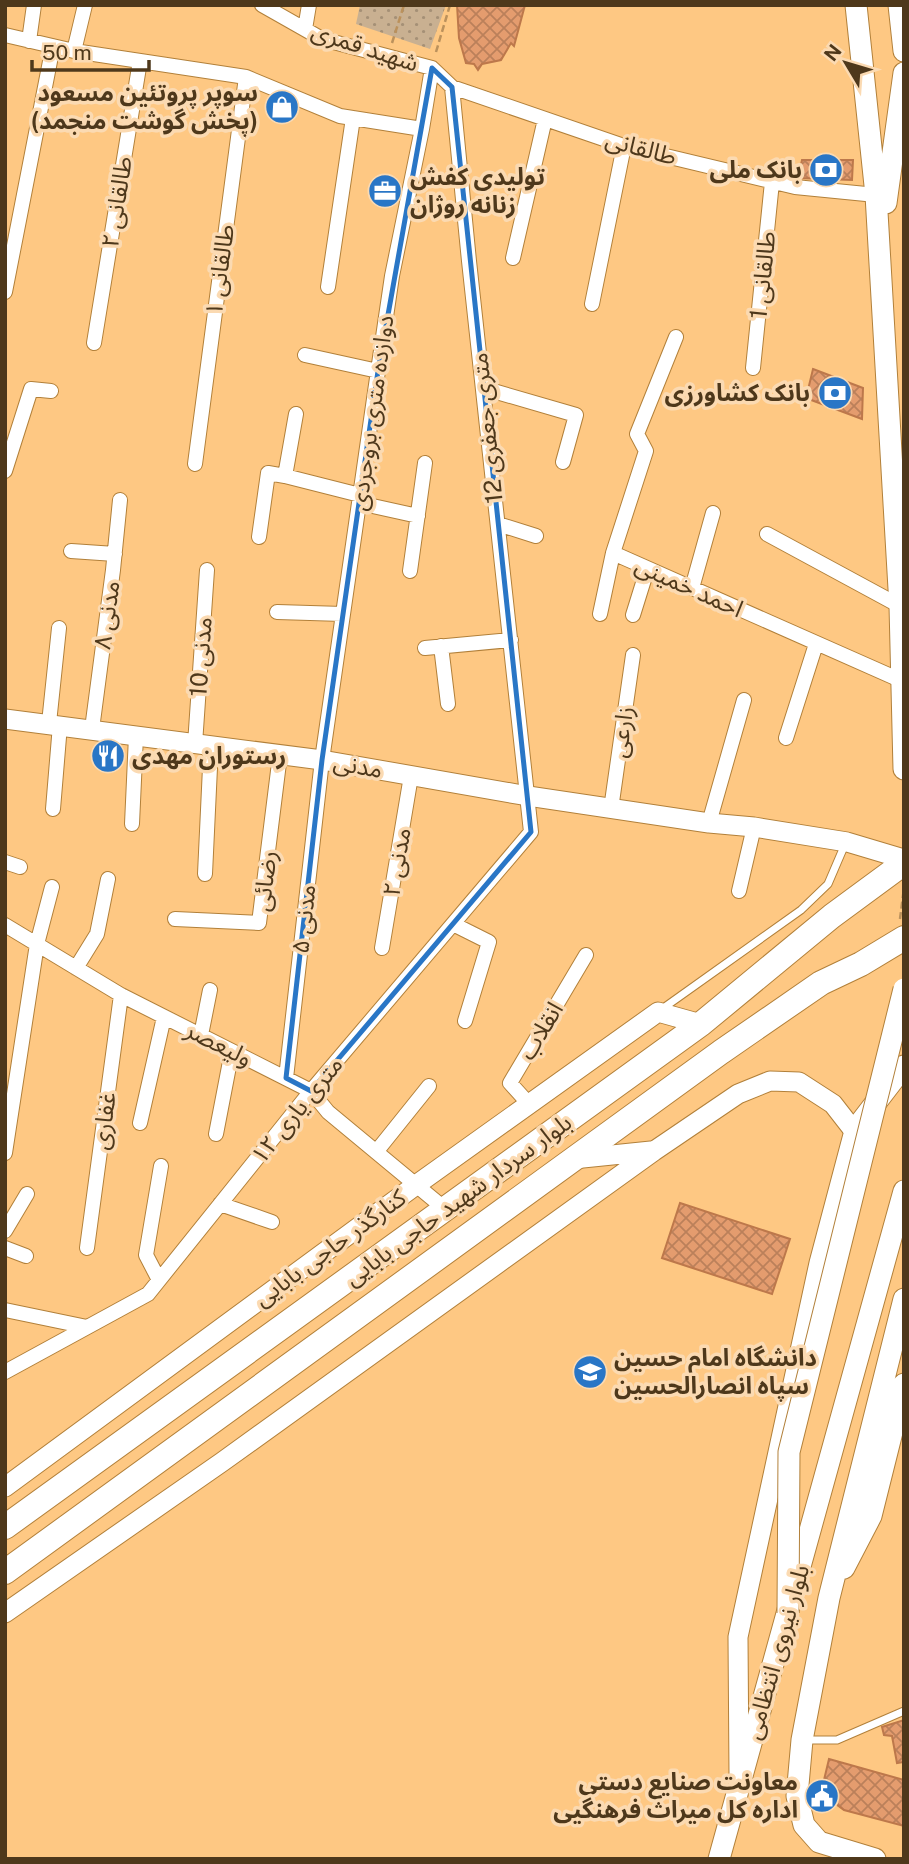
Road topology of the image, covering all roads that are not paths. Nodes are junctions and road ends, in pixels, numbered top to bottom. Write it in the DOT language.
graph roads {
  1 [pos="34,5"];
  2 [pos="85,5"];
  3 [pos="262,5"];
  4 [pos="309,5"];
  5 [pos="856,5"];
  6 [pos="899,5"];
  7 [pos="305,29"];
  8 [pos="5,35"];
  9 [pos="29,41"];
  10 [pos="53,46"];
  11 [pos="74,51"];
  12 [pos="904,51"];
  13 [pos="140,61"];
  14 [pos="432,68"];
  15 [pos="904,73"];
  16 [pos="246,77"];
  17 [pos="452,87"];
  18 [pos="353,118"];
  19 [pos="545,119"];
  20 [pos="422,129"];
  21 [pos="624,146"];
  22 [pos="772,182"];
  23 [pos="876,195"];
  24 [pos="880,252"];
  25 [pos="513,258"];
  26 [pos="328,287"];
  27 [pos="5,292"];
  28 [pos="592,304"];
  29 [pos="676,337"];
  30 [pos="94,343"];
  31 [pos="305,355"];
  32 [pos="753,368"];
  33 [pos="378,371"];
  34 [pos="483,388"];
  35 [pos="51,391"];
  36 [pos="296,414"];
  37 [pos="563,462"];
  38 [pos="425,463"];
  39 [pos="195,464"];
  40 [pos="5,471"];
  41 [pos="285,476"];
  42 [pos="360,499"];
  43 [pos="120,500"];
  44 [pos="713,513"];
  45 [pos="418,516"];
  46 [pos="498,524"];
  47 [pos="767,534"];
  48 [pos="536,536"];
  49 [pos="259,537"];
  50 [pos="71,551"];
  51 [pos="613,553"];
  52 [pos="115,554"];
  53 [pos="208,570"];
  54 [pos="647,570"];
  55 [pos="411,571"];
  56 [pos="692,588"];
  57 [pos="277,612"];
  58 [pos="902,613"];
  59 [pos="343,614"];
  60 [pos="600,614"];
  61 [pos="633,615"];
  62 [pos="60,628"];
  63 [pos="511,640"];
  64 [pos="816,643"];
  65 [pos="442,646"];
  66 [pos="425,648"];
  67 [pos="633,655"];
  68 [pos="900,680"];
  69 [pos="744,700"];
  70 [pos="448,704"];
  71 [pos="5,719"];
  72 [pos="54,724"];
  73 [pos="92,729"];
  74 [pos="136,736"];
  75 [pos="786,738"];
  76 [pos="203,745"];
  77 [pos="280,755"];
  78 [pos="322,760"];
  79 [pos="904,769"];
  80 [pos="411,776"];
  81 [pos="528,796"];
  82 [pos="611,808"];
  83 [pos="54,809"];
  84 [pos="709,823"];
  85 [pos="132,824"];
  86 [pos="754,827"];
  87 [pos="847,842"];
  88 [pos="904,861"];
  89 [pos="5,862"];
  90 [pos="20,867"];
  91 [pos="205,874"];
  92 [pos="108,879"];
  93 [pos="52,887"];
  94 [pos="738,891"];
  95 [pos="175,919"];
  96 [pos="453,924"];
  97 [pos="5,925"];
  98 [pos="900,940"];
  99 [pos="37,944"];
  100 [pos="382,948"];
  101 [pos="586,955"];
  102 [pos="76,968"];
  103 [pos="904,989"];
  104 [pos="210,990"];
  105 [pos="121,995"];
  106 [pos="658,1012"];
  107 [pos="164,1017"];
  108 [pos="466,1021"];
  109 [pos="701,1024"];
  110 [pos="201,1035"];
  111 [pos="232,1051"];
  112 [pos="904,1066"];
  113 [pos="286,1078"];
  114 [pos="429,1086"];
  115 [pos="312,1091"];
  116 [pos="529,1104"];
  117 [pos="140,1123"];
  118 [pos="854,1131"];
  119 [pos="216,1134"];
  120 [pos="654,1151"];
  121 [pos="376,1152"];
  122 [pos="5,1153"];
  123 [pos="572,1160"];
  124 [pos="509,1163"];
  125 [pos="161,1166"];
  126 [pos="416,1185"];
  127 [pos="528,1191"];
  128 [pos="904,1191"];
  129 [pos="27,1194"];
  130 [pos="220,1205"];
  131 [pos="445,1209"];
  132 [pos="272,1222"];
  133 [pos="5,1231"];
  134 [pos="5,1248"];
  135 [pos="87,1248"];
  136 [pos="26,1256"];
  137 [pos="159,1280"];
  138 [pos="904,1299"];
  139 [pos="5,1310"];
  140 [pos="87,1327"];
  141 [pos="5,1372"];
  142 [pos="904,1384"];
  143 [pos="5,1487"];
  144 [pos="5,1527"];
  145 [pos="5,1572"];
  146 [pos="829,1598"];
  147 [pos="5,1613"];
  148 [pos="788,1613"];
  149 [pos="904,1711"];
  150 [pos="802,1740"];
  151 [pos="739,1784"];
  152 [pos="719,1856"];
  153 [pos="875,1859"];
  1 -- 9 [label="street"];
  2 -- 11 [label="street"];
  3 -- 7 [label="street, شهید قمری"];
  4 -- 7 [label="street"];
  5 -- 23 [label="main road"];
  6 -- 12 [label="main road"];
  7 -- 14 [label="street, شهید قمری"];
  8 -- 9 [label="street"];
  9 -- 10 [label="street"];
  10 -- 11 [label="street"];
  10 -- 27 [label="street"];
  11 -- 13 [label="street"];
  13 -- 16 [label="street"];
  13 -- 30 [label="street, طالقانی ۲"];
  14 -- 17 [label="street"];
  14 -- 20 [label="street, دوازده متری بروجردی"];
  15 -- 24 [label="main road"];
  16 -- 18 [label="street"];
  16 -- 39 [label="street, طالقانی ۱"];
  17 -- 19 [label="street, طالقانی"];
  17 -- 34 [label="street, 12 متری جعفری"];
  18 -- 20 [label="street"];
  18 -- 26 [label="street"];
  19 -- 21 [label="street, طالقانی"];
  19 -- 25 [label="street"];
  20 -- 33 [label="street, دوازده متری بروجردی"];
  21 -- 22 [label="street, طالقانی"];
  21 -- 28 [label="street"];
  22 -- 23 [label="street, طالقانی"];
  22 -- 32 [label="street, طالقانی 1"];
  23 -- 24 [label="main road"];
  24 -- 58 [label="main road"];
  29 -- 51 [label="street, احمد خمینی"];
  31 -- 33 [label="street"];
  33 -- 42 [label="street, دوازده متری بروجردی"];
  34 -- 37 [label="street"];
  34 -- 46 [label="street, 12 متری جعفری"];
  35 -- 40 [label="street"];
  36 -- 41 [label="street"];
  38 -- 45 [label="street"];
  41 -- 42 [label="street"];
  41 -- 49 [label="street"];
  42 -- 45 [label="street"];
  42 -- 59 [label="street, دوازده متری بروجردی"];
  43 -- 52 [label="street, مدنی ۸"];
  44 -- 56 [label="street"];
  45 -- 55 [label="street"];
  46 -- 48 [label="street"];
  46 -- 63 [label="street, 12 متری جعفری"];
  47 -- 58 [label="street"];
  50 -- 52 [label="street"];
  51 -- 54 [label="street, احمد خمینی"];
  51 -- 60 [label="street"];
  52 -- 73 [label="street, مدنی ۸"];
  53 -- 76 [label="street, مدنی 10"];
  54 -- 56 [label="street, احمد خمینی"];
  54 -- 61 [label="street"];
  56 -- 64 [label="street, احمد خمینی"];
  57 -- 59 [label="street"];
  58 -- 68 [label="main road"];
  59 -- 78 [label="street, دوازده متری بروجردی"];
  62 -- 72 [label="street"];
  63 -- 65 [label="street"];
  63 -- 81 [label="street, 12 متری جعفری"];
  64 -- 68 [label="street, احمد خمینی"];
  64 -- 75 [label="street"];
  65 -- 66 [label="street"];
  65 -- 70 [label="street"];
  67 -- 82 [label="street, زارعی"];
  68 -- 79 [label="main road"];
  69 -- 84 [label="street"];
  71 -- 72 [label="main road, مدنی"];
  72 -- 73 [label="main road, مدنی"];
  72 -- 83 [label="street"];
  73 -- 74 [label="main road, مدنی"];
  74 -- 76 [label="main road, مدنی"];
  74 -- 85 [label="street"];
  76 -- 77 [label="main road, مدنی"];
  76 -- 91 [label="street, مدنی 10"];
  77 -- 78 [label="main road, مدنی"];
  77 -- 95 [label="street, رضائی"];
  78 -- 80 [label="main road, مدنی"];
  78 -- 113 [label="street, مدنی ۵"];
  80 -- 81 [label="main road, مدنی"];
  80 -- 100 [label="street, مدنی ۲"];
  81 -- 82 [label="main road, مدنی"];
  81 -- 96 [label="street, ۱۲ متری یاری"];
  82 -- 84 [label="main road, مدنی"];
  84 -- 86 [label="main road, مدنی"];
  86 -- 87 [label="main road, مدنی"];
  86 -- 94 [label="street"];
  87 -- 88 [label="main road, مدنی"];
  87 -- 106 [label="lane"];
  88 -- 109 [label="highway, بلوار سردار شهید حاجی بابایی"];
  89 -- 90 [label="street"];
  92 -- 102 [label="street"];
  93 -- 99 [label="street"];
  96 -- 108 [label="street"];
  96 -- 115 [label="street, ۱۲ متری یاری"];
  97 -- 99 [label="street, ولیعصر"];
  98 -- 123 [label="highway, بلوار سردار شهید حاجی بابایی"];
  99 -- 102 [label="street, ولیعصر"];
  99 -- 122 [label="street"];
  101 -- 116 [label="street, انقلاب"];
  102 -- 105 [label="street, ولیعصر"];
  103 -- 148 [label="main road, bridge"];
  104 -- 110 [label="street"];
  105 -- 107 [label="street, ولیعصر"];
  105 -- 135 [label="street, غفاری"];
  106 -- 109 [label="main road"];
  106 -- 116 [label="main road, کنارگذر حاجی بابایی"];
  107 -- 110 [label="street, ولیعصر"];
  107 -- 117 [label="street"];
  109 -- 124 [label="highway, بلوار سردار شهید حاجی بابایی"];
  110 -- 111 [label="street, ولیعصر"];
  111 -- 113 [label="street, ولیعصر"];
  111 -- 119 [label="street"];
  112 -- 118 [label="main road"];
  113 -- 115 [label="street, ولیعصر"];
  114 -- 121 [label="street"];
  115 -- 121 [label="street, ولیعصر"];
  115 -- 130 [label="street, ۱۲ متری یاری"];
  116 -- 126 [label="main road, کنارگذر حاجی بابایی"];
  118 -- 120 [label="main road"];
  118 -- 151 [label="main road"];
  120 -- 123 [label="main road"];
  120 -- 147 [label="main road"];
  121 -- 126 [label="street, ولیعصر"];
  123 -- 127 [label="highway, بلوار سردار شهید حاجی بابایی"];
  124 -- 127 [label="highway"];
  124 -- 131 [label="highway, بلوار سردار شهید حاجی بابایی"];
  125 -- 137 [label="street"];
  126 -- 131 [label="street, ولیعصر"];
  126 -- 143 [label="main road, کنارگذر حاجی بابایی"];
  127 -- 145 [label="highway, بلوار سردار شهید حاجی بابایی"];
  128 -- 148 [label="main road, بلوار نیروی انتظامی"];
  129 -- 133 [label="street"];
  130 -- 132 [label="street"];
  130 -- 137 [label="street, ۱۲ متری یاری"];
  131 -- 144 [label="highway, بلوار سردار شهید حاجی بابایی"];
  134 -- 136 [label="street"];
  137 -- 140 [label="street, ۱۲ متری یاری"];
  138 -- 146 [label="main road, بلوار نیروی انتظامی"];
  139 -- 140 [label="street"];
  140 -- 141 [label="street, ۱۲ متری یاری"];
  142 -- 146 [label="main road, بلوار نیروی انتظامی"];
  146 -- 150 [label="main road, بلوار نیروی انتظامی"];
  148 -- 151 [label="main road, بلوار نیروی انتظامی"];
  149 -- 150 [label="lane"];
  150 -- 153 [label="main road, بلوار نیروی انتظامی"];
  151 -- 152 [label="main road, بلوار نیروی انتظامی"];
}
